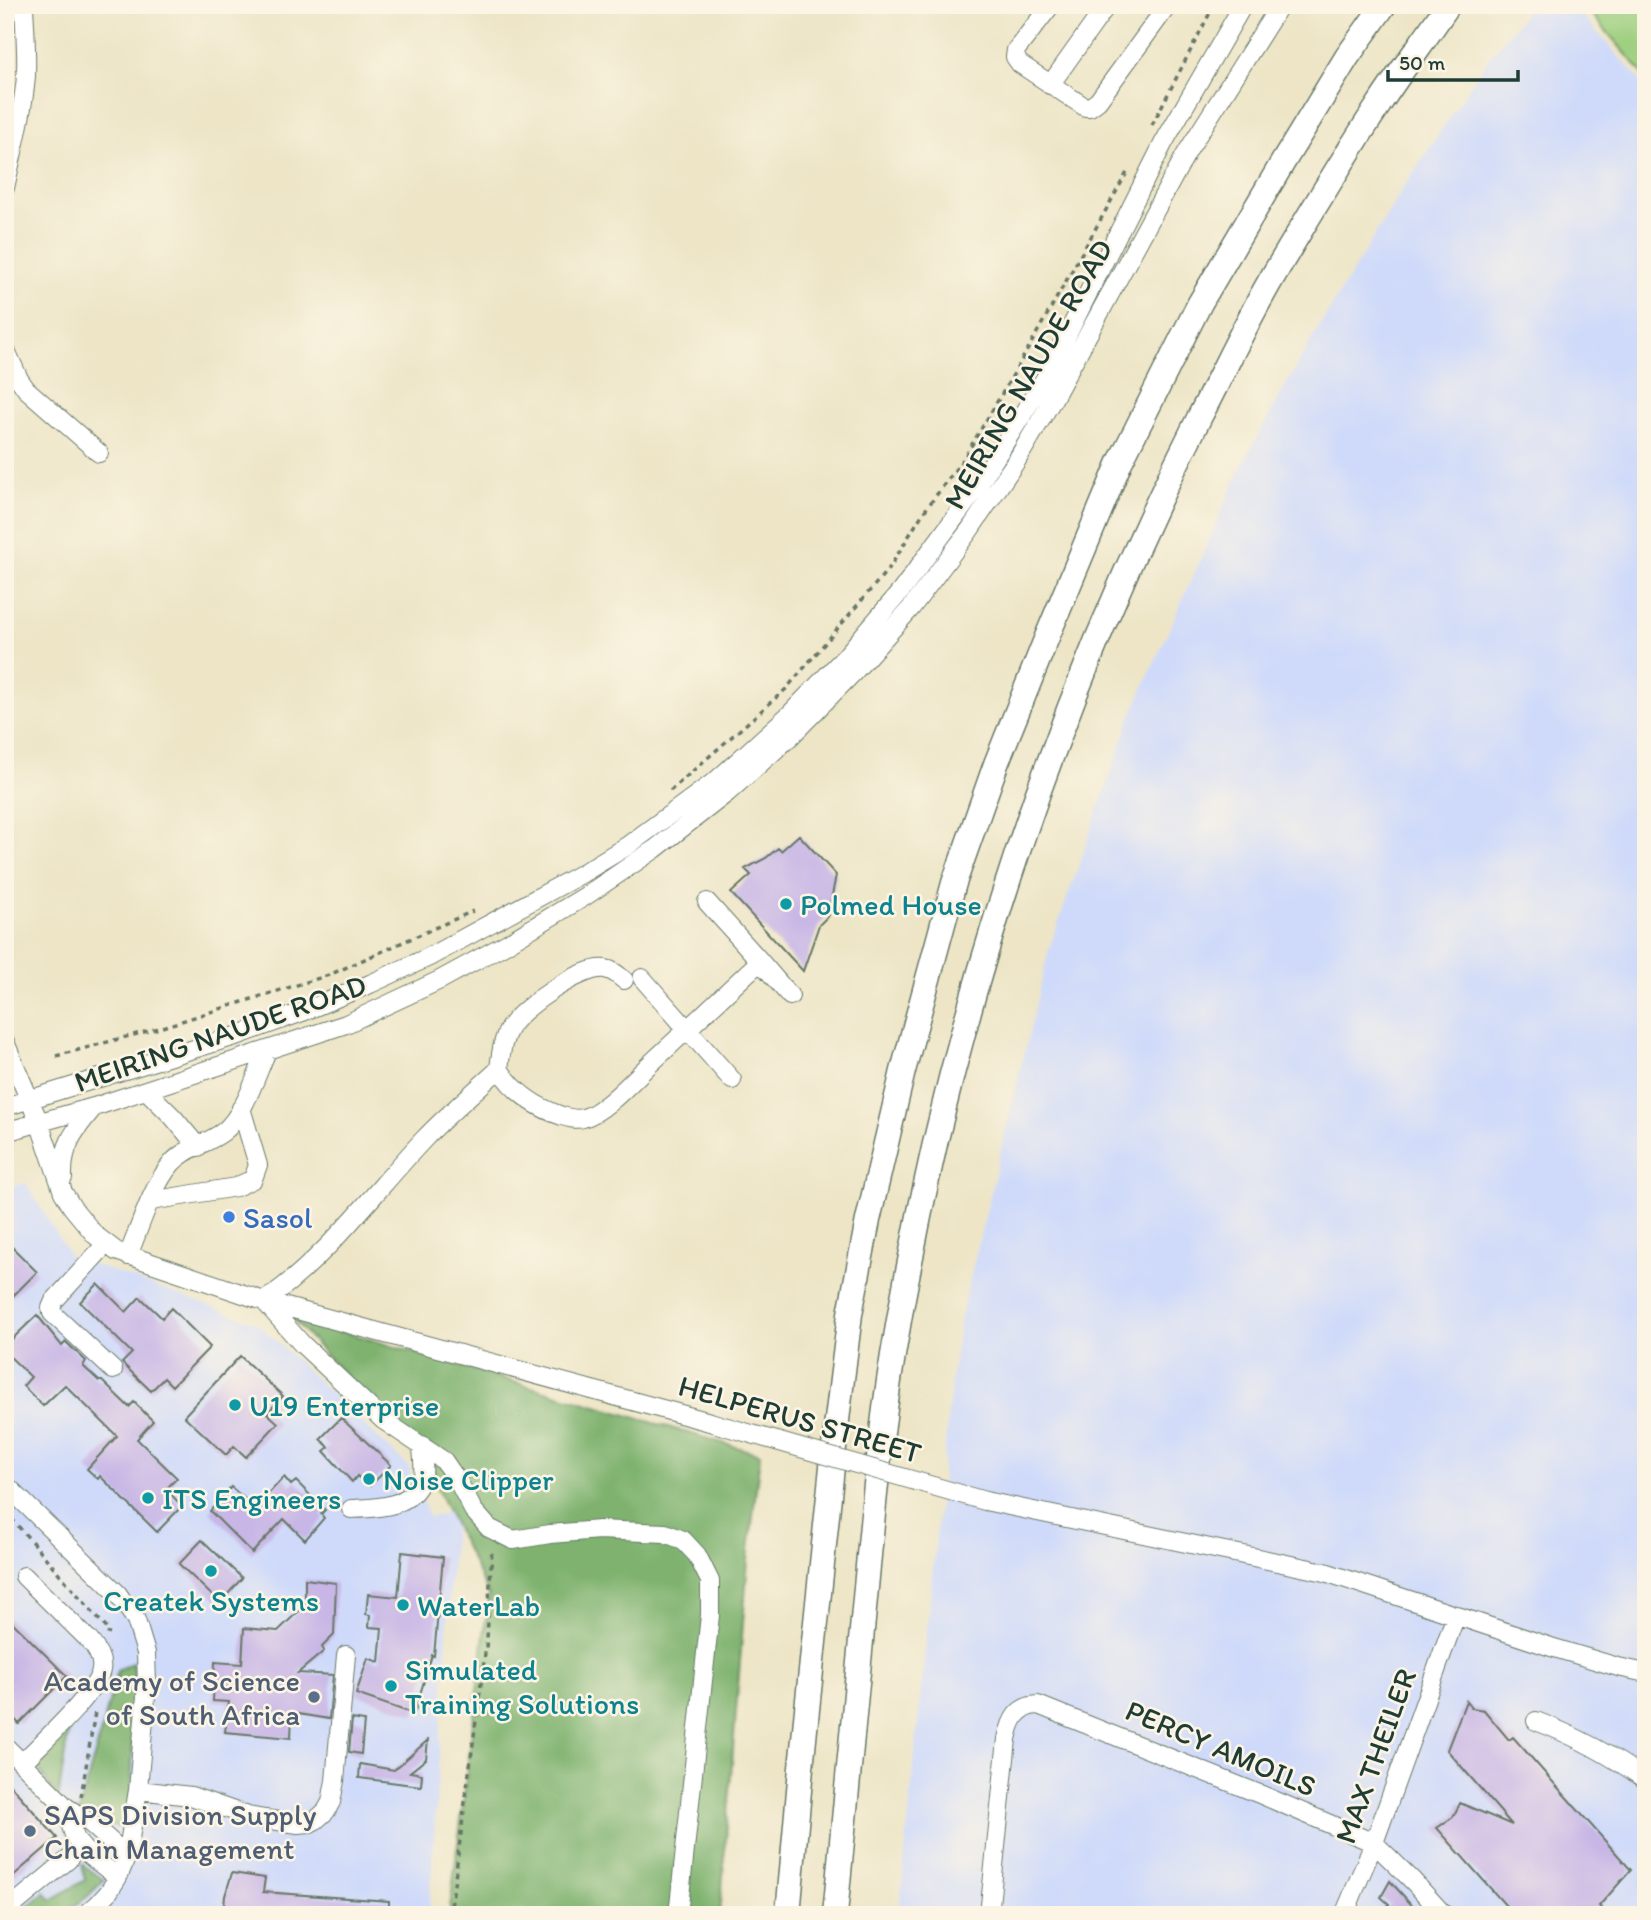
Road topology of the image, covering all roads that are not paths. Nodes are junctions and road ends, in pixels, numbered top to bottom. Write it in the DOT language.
graph roads {
  1 [pos="23,5"];
  2 [pos="1051,5"];
  3 [pos="1107,5"];
  4 [pos="1168,5"];
  5 [pos="1280,5"];
  6 [pos="1384,5"];
  7 [pos="1448,5"];
  8 [pos="1244,6"];
  9 [pos="1050,85"];
  10 [pos="5,188"];
  11 [pos="5,348"];
  12 [pos="99,453"];
  13 [pos="708,902"];
  14 [pos="760,961"];
  15 [pos="790,996"];
  16 [pos="687,1030"];
  17 [pos="5,1042"];
  18 [pos="267,1051"];
  19 [pos="499,1069"];
  20 [pos="732,1080"];
  21 [pos="146,1090"];
  22 [pos="30,1100"];
  23 [pos="5,1107"];
  24 [pos="94,1107"];
  25 [pos="241,1108"];
  26 [pos="39,1122"];
  27 [pos="5,1132"];
  28 [pos="198,1147"];
  29 [pos="63,1192"];
  30 [pos="151,1201"];
  31 [pos="106,1244"];
  32 [pos="128,1256"];
  33 [pos="264,1301"];
  34 [pos="113,1370"];
  35 [pos="422,1445"];
  36 [pos="5,1484"];
  37 [pos="351,1509"];
  38 [pos="24,1576"];
  39 [pos="1456,1615"];
  40 [pos="346,1655"];
  41 [pos="1646,1673"];
  42 [pos="1536,1721"];
  43 [pos="5,1746"];
  44 [pos="22,1763"];
  45 [pos="1646,1780"];
  46 [pos="138,1790"];
  47 [pos="72,1811"];
  48 [pos="1374,1843"];
  49 [pos="127,1856"];
  50 [pos="69,1859"];
  51 [pos="118,1877"];
  52 [pos="5,1912"];
  53 [pos="85,1915"];
  54 [pos="678,1915"];
  55 [pos="788,1915"];
  56 [pos="835,1915"];
  57 [pos="989,1915"];
  58 [pos="1344,1915"];
  59 [pos="1444,1915"];
  1 -- 10 [label="street"];
  2 -- 9 [label="street"];
  3 -- 9 [label="street"];
  4 -- 9 [label="street"];
  5 -- 18 [label="street, MEIRING NAUDE ROAD"];
  6 -- 55 [label="highway"];
  7 -- 56 [label="highway"];
  8 -- 22 [label="street, MEIRING NAUDE ROAD"];
  11 -- 12 [label="street"];
  13 -- 14 [label="street"];
  14 -- 15 [label="street"];
  14 -- 16 [label="street"];
  16 -- 19 [label="street"];
  16 -- 19 [label="street"];
  16 -- 20 [label="street"];
  17 -- 22 [label="street, HELPERUS STREET"];
  18 -- 21 [label="street, MEIRING NAUDE ROAD"];
  18 -- 25 [label="street"];
  19 -- 33 [label="street"];
  21 -- 24 [label="street, MEIRING NAUDE ROAD"];
  21 -- 28 [label="street"];
  22 -- 23 [label="street, MEIRING NAUDE ROAD"];
  22 -- 26 [label="street, HELPERUS STREET"];
  24 -- 26 [label="street, MEIRING NAUDE ROAD"];
  24 -- 29 [label="street"];
  25 -- 28 [label="street"];
  25 -- 30 [label="street"];
  26 -- 27 [label="street, MEIRING NAUDE ROAD"];
  26 -- 29 [label="street, HELPERUS STREET"];
  28 -- 30 [label="street"];
  29 -- 31 [label="street, HELPERUS STREET"];
  30 -- 32 [label="street"];
  31 -- 32 [label="street, HELPERUS STREET"];
  31 -- 34 [label="street"];
  32 -- 33 [label="street, HELPERUS STREET"];
  33 -- 35 [label="street"];
  33 -- 39 [label="street, HELPERUS STREET, bridge"];
  35 -- 37 [label="street"];
  35 -- 54 [label="street"];
  36 -- 46 [label="street"];
  38 -- 44 [label="street"];
  39 -- 41 [label="street, HELPERUS STREET"];
  39 -- 48 [label="street, MAX THEILER"];
  40 -- 46 [label="street"];
  42 -- 45 [label="street"];
  43 -- 44 [label="street"];
  44 -- 47 [label="street"];
  46 -- 49 [label="street"];
  47 -- 49 [label="street"];
  47 -- 51 [label="street"];
  48 -- 57 [label="street, PERCY AMOILS"];
  48 -- 58 [label="street, MAX THEILER"];
  48 -- 59 [label="street"];
  49 -- 51 [label="street"];
  50 -- 52 [label="street"];
  51 -- 53 [label="street"];
}
